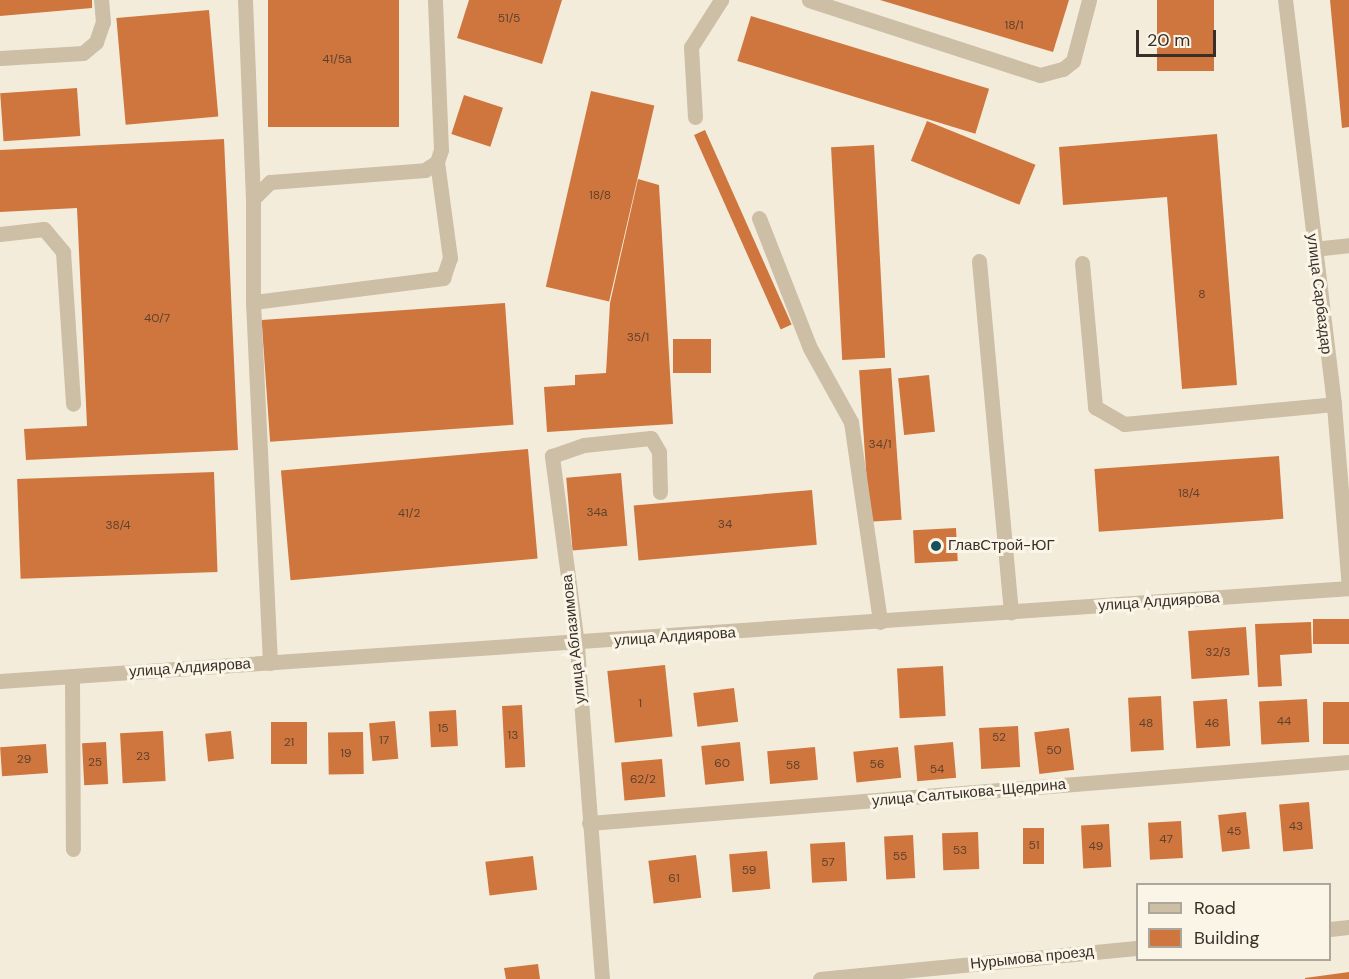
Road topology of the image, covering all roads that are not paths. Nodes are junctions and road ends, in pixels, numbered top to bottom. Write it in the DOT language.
graph roads {
  1 [pos="101,0"];
  2 [pos="245,0"];
  3 [pos="435,0"];
  4 [pos="721,0"];
  5 [pos="809,0"];
  6 [pos="1089,0"];
  7 [pos="1285,0"];
  8 [pos="0,58"];
  9 [pos="694,117"];
  10 [pos="437,162"];
  11 [pos="253,199"];
  12 [pos="759,218"];
  13 [pos="0,234"];
  14 [pos="1349,244"];
  15 [pos="1313,249"];
  16 [pos="979,261"];
  17 [pos="1082,263"];
  18 [pos="253,302"];
  19 [pos="73,404"];
  20 [pos="1334,404"];
  21 [pos="660,492"];
  22 [pos="1349,588"];
  23 [pos="1011,612"];
  24 [pos="880,622"];
  25 [pos="577,644"];
  26 [pos="270,663"];
  27 [pos="72,676"];
  28 [pos="0,681"];
  29 [pos="1349,762"];
  30 [pos="589,823"];
  31 [pos="73,849"];
  32 [pos="1349,927"];
  33 [pos="1331,929"];
  34 [pos="1136,948"];
  35 [pos="602,979"];
  36 [pos="820,979"];
  1 -- 8 [label="street"];
  2 -- 11 [label="street"];
  3 -- 10 [label="street"];
  4 -- 9 [label="street"];
  5 -- 6 [label="street"];
  7 -- 15 [label="street, улица Сарбаздар"];
  10 -- 11 [label="street"];
  10 -- 18 [label="street"];
  11 -- 18 [label="street"];
  12 -- 24 [label="street"];
  13 -- 19 [label="street"];
  14 -- 15 [label="street"];
  15 -- 20 [label="street, улица Сарбаздар"];
  16 -- 23 [label="street"];
  17 -- 20 [label="street"];
  18 -- 26 [label="street"];
  20 -- 22 [label="street, улица Сарбаздар"];
  21 -- 25 [label="street, улица Аблазимова"];
  22 -- 23 [label="street, улица Алдиярова"];
  23 -- 24 [label="street, улица Алдиярова"];
  24 -- 25 [label="street, улица Алдиярова"];
  25 -- 26 [label="street, улица Алдиярова"];
  25 -- 30 [label="street, улица Аблазимова"];
  26 -- 27 [label="street, улица Алдиярова"];
  27 -- 28 [label="street, улица Алдиярова"];
  27 -- 31 [label="street"];
  29 -- 30 [label="street, улица Салтыкова-Щедрина"];
  30 -- 35 [label="street, улица Аблазимова"];
  32 -- 33 [label="street"];
  34 -- 36 [label="street, Нурымова проезд"];
}
